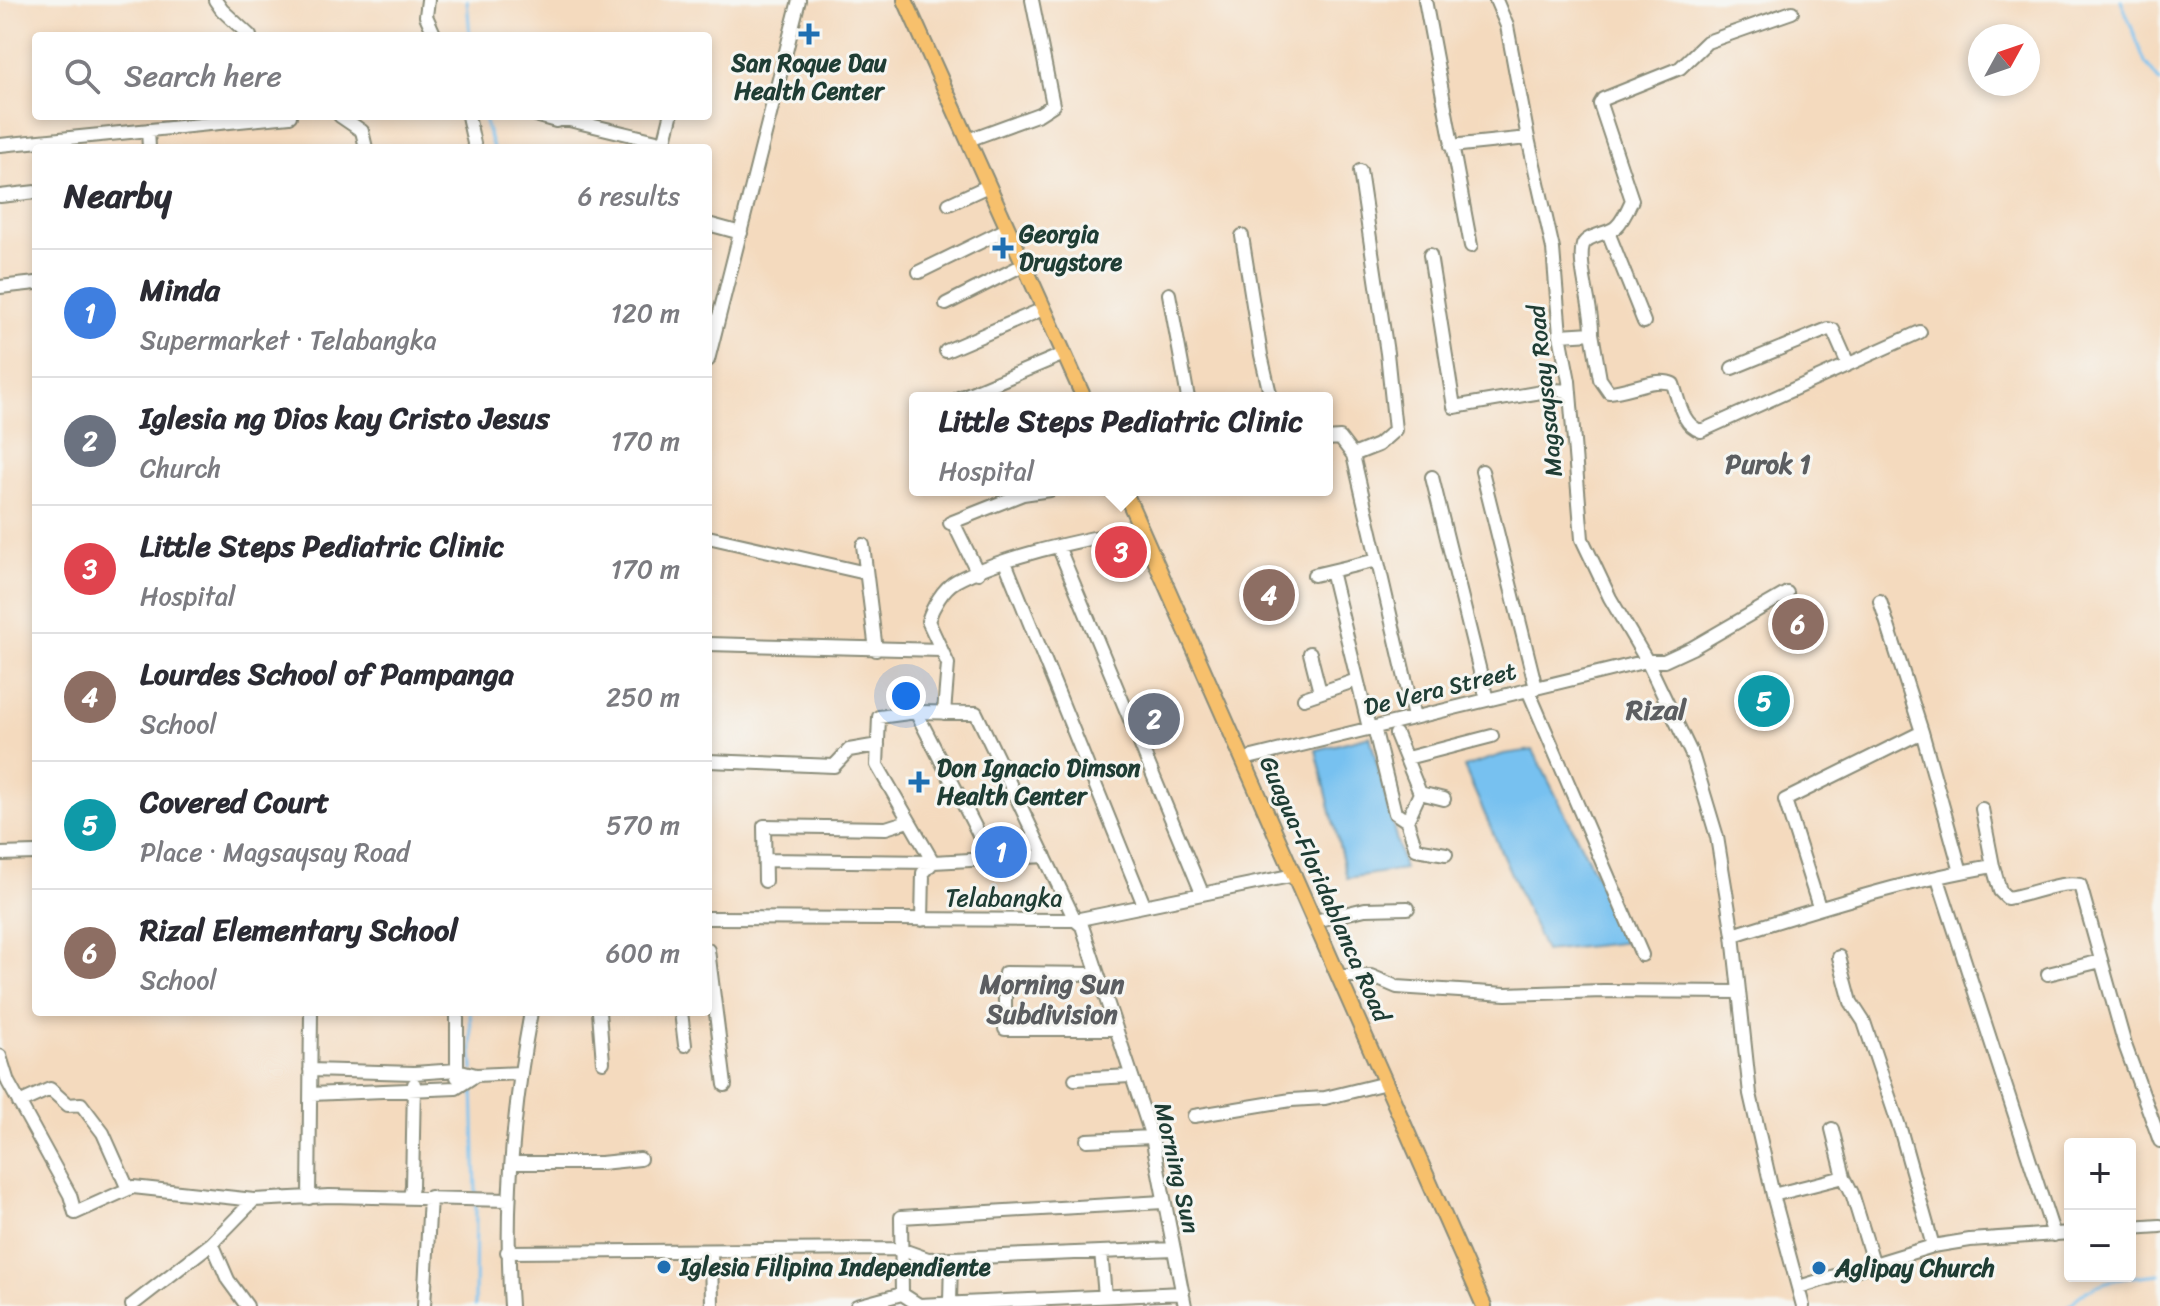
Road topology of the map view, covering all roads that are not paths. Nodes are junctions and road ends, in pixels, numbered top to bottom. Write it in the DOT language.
graph roads {
  1 [pos="215,0"];
  2 [pos="428,0"];
  3 [pos="799,0"];
  4 [pos="905,0"];
  5 [pos="1032,0"];
  6 [pos="1425,0"];
  7 [pos="1496,0"];
  8 [pos="1792,12"];
  9 [pos="246,32"];
  10 [pos="433,32"];
  11 [pos="249,120"];
  12 [pos="346,120"];
  13 [pos="469,120"];
  14 [pos="569,120"];
  15 [pos="670,120"];
  16 [pos="148,130"];
  17 [pos="1528,138"];
  18 [pos="968,140"];
  19 [pos="149,144"];
  20 [pos="365,144"];
  21 [pos="474,144"];
  22 [pos="660,144"];
  23 [pos="664,144"];
  24 [pos="0,145"];
  25 [pos="1451,146"];
  26 [pos="1360,171"];
  27 [pos="988,186"];
  28 [pos="32,192"];
  29 [pos="0,196"];
  30 [pos="949,204"];
  31 [pos="712,225"];
  32 [pos="1007,229"];
  33 [pos="1608,232"];
  34 [pos="741,233"];
  35 [pos="1242,236"];
  36 [pos="1471,246"];
  37 [pos="1430,255"];
  38 [pos="1023,265"];
  39 [pos="919,272"];
  40 [pos="32,283"];
  41 [pos="0,287"];
  42 [pos="1169,294"];
  43 [pos="946,304"];
  44 [pos="1043,309"];
  45 [pos="1644,322"];
  46 [pos="1920,332"];
  47 [pos="1592,333"];
  48 [pos="1560,335"];
  49 [pos="712,345"];
  50 [pos="946,351"];
  51 [pos="1064,354"];
  52 [pos="1848,364"];
  53 [pos="1732,368"];
  54 [pos="1570,391"];
  55 [pos="973,392"];
  56 [pos="1078,392"];
  57 [pos="1187,392"];
  58 [pos="1270,392"];
  59 [pos="1333,439"];
  60 [pos="1353,455"];
  61 [pos="1482,471"];
  62 [pos="1432,477"];
  63 [pos="1018,496"];
  64 [pos="1127,496"];
  65 [pos="1141,528"];
  66 [pos="712,538"];
  67 [pos="863,545"];
  68 [pos="1058,546"];
  69 [pos="1377,560"];
  70 [pos="1005,562"];
  71 [pos="1331,571"];
  72 [pos="866,573"];
  73 [pos="978,573"];
  74 [pos="1314,575"];
  75 [pos="1787,593"];
  76 [pos="1880,601"];
  77 [pos="712,644"];
  78 [pos="876,650"];
  79 [pos="941,650"];
  80 [pos="1310,653"];
  81 [pos="1647,661"];
  82 [pos="1357,680"];
  83 [pos="1532,689"];
  84 [pos="1320,692"];
  85 [pos="1304,698"];
  86 [pos="1487,700"];
  87 [pos="916,712"];
  88 [pos="944,713"];
  89 [pos="1414,717"];
  90 [pos="1372,728"];
  91 [pos="1394,729"];
  92 [pos="1922,732"];
  93 [pos="1492,736"];
  94 [pos="878,745"];
  95 [pos="712,758"];
  96 [pos="1407,758"];
  97 [pos="1244,759"];
  98 [pos="1420,793"];
  99 [pos="1444,799"];
  100 [pos="1982,809"];
  101 [pos="908,821"];
  102 [pos="1407,821"];
  103 [pos="32,853"];
  104 [pos="0,854"];
  105 [pos="1446,854"];
  106 [pos="1045,856"];
  107 [pos="991,858"];
  108 [pos="765,860"];
  109 [pos="933,862"];
  110 [pos="1993,866"];
  111 [pos="1961,872"];
  112 [pos="1295,875"];
  113 [pos="1938,879"];
  114 [pos="765,881"];
  115 [pos="1202,893"];
  116 [pos="1144,905"];
  117 [pos="1819,907"];
  118 [pos="1408,908"];
  119 [pos="712,918"];
  120 [pos="922,920"];
  121 [pos="1075,920"];
  122 [pos="1315,921"];
  123 [pos="1733,935"];
  124 [pos="1642,955"];
  125 [pos="1839,957"];
  126 [pos="2101,961"];
  127 [pos="1096,974"];
  128 [pos="2048,974"];
  129 [pos="1339,976"];
  130 [pos="712,982"];
  131 [pos="1739,992"];
  132 [pos="311,1016"];
  133 [pos="457,1016"];
  134 [pos="530,1016"];
  135 [pos="599,1016"];
  136 [pos="681,1016"];
  137 [pos="1114,1029"];
  138 [pos="685,1045"];
  139 [pos="0,1056"];
  140 [pos="603,1062"];
  141 [pos="310,1070"];
  142 [pos="457,1070"];
  143 [pos="414,1073"];
  144 [pos="520,1073"];
  145 [pos="476,1075"];
  146 [pos="1130,1076"];
  147 [pos="1075,1079"];
  148 [pos="1386,1083"];
  149 [pos="725,1085"];
  150 [pos="456,1088"];
  151 [pos="413,1091"];
  152 [pos="311,1094"];
  153 [pos="19,1103"];
  154 [pos="1194,1116"];
  155 [pos="1832,1129"];
  156 [pos="1152,1137"];
  157 [pos="1087,1140"];
  158 [pos="2160,1141"];
  159 [pos="640,1159"];
  160 [pos="512,1163"];
  161 [pos="1844,1177"];
  162 [pos="128,1189"];
  163 [pos="1773,1195"];
  164 [pos="410,1196"];
  165 [pos="430,1197"];
  166 [pos="309,1198"];
  167 [pos="254,1200"];
  168 [pos="509,1200"];
  169 [pos="1163,1202"];
  170 [pos="2160,1226"];
  171 [pos="2136,1228"];
  172 [pos="2064,1234"];
  173 [pos="2054,1235"];
  174 [pos="212,1243"];
  175 [pos="1933,1246"];
  176 [pos="900,1249"];
  177 [pos="1174,1249"];
  178 [pos="711,1251"];
  179 [pos="507,1252"];
  180 [pos="1101,1252"];
  181 [pos="951,1258"];
  182 [pos="1874,1265"];
  183 [pos="1799,1287"];
  184 [pos="902,1294"];
  185 [pos="1105,1296"];
  186 [pos="1184,1299"];
  187 [pos="950,1303"];
  188 [pos="132,1305"];
  189 [pos="919,1305"];
  190 [pos="247,1306"];
  191 [pos="424,1306"];
  192 [pos="511,1306"];
  193 [pos="712,1306"];
  194 [pos="857,1306"];
  195 [pos="1484,1306"];
  196 [pos="1803,1306"];
  1 -- 9 [label="street"];
  2 -- 10 [label="street"];
  3 -- 34 [label="street"];
  4 -- 18 [label="main road"];
  5 -- 18 [label="street"];
  6 -- 25 [label="street"];
  7 -- 17 [label="street, Magsaysay Road"];
  8 -- 33 [label="street"];
  11 -- 16 [label="street"];
  12 -- 20 [label="street"];
  13 -- 21 [label="street"];
  14 -- 22 [label="street"];
  15 -- 23 [label="street"];
  16 -- 19 [label="street"];
  16 -- 24 [label="street"];
  17 -- 25 [label="street"];
  17 -- 48 [label="street, Magsaysay Road"];
  18 -- 27 [label="main road"];
  25 -- 36 [label="street"];
  26 -- 60 [label="street"];
  27 -- 30 [label="street"];
  27 -- 32 [label="main road"];
  28 -- 29 [label="street"];
  31 -- 34 [label="street"];
  32 -- 38 [label="main road"];
  32 -- 39 [label="street"];
  33 -- 45 [label="street"];
  33 -- 47 [label="street"];
  34 -- 49 [label="street"];
  35 -- 58 [label="street"];
  37 -- 54 [label="street"];
  38 -- 43 [label="street"];
  38 -- 44 [label="main road"];
  40 -- 41 [label="street"];
  42 -- 57 [label="street"];
  44 -- 50 [label="street"];
  44 -- 51 [label="main road"];
  46 -- 52 [label="street"];
  47 -- 48 [label="street"];
  47 -- 52 [label="street"];
  48 -- 54 [label="street, Magsaysay Road"];
  51 -- 55 [label="street"];
  51 -- 56 [label="main road"];
  52 -- 53 [label="street"];
  54 -- 81 [label="street, Magsaysay Road"];
  59 -- 60 [label="street"];
  60 -- 69 [label="street"];
  61 -- 83 [label="street"];
  62 -- 86 [label="street"];
  63 -- 73 [label="street"];
  64 -- 65 [label="main road, Guagua-Floridablanca Road"];
  65 -- 68 [label="street"];
  65 -- 97 [label="main road, Guagua-Floridablanca Road"];
  66 -- 72 [label="street"];
  67 -- 72 [label="street"];
  68 -- 70 [label="street"];
  68 -- 115 [label="street"];
  69 -- 71 [label="street"];
  69 -- 89 [label="street"];
  70 -- 73 [label="street"];
  70 -- 116 [label="street"];
  71 -- 74 [label="street"];
  71 -- 82 [label="street"];
  72 -- 78 [label="street"];
  73 -- 79 [label="street"];
  75 -- 81 [label="street, De Vera Street"];
  76 -- 92 [label="street"];
  77 -- 78 [label="street"];
  78 -- 79 [label="street"];
  79 -- 88 [label="street"];
  80 -- 84 [label="street"];
  81 -- 83 [label="street, De Vera Street"];
  81 -- 123 [label="street, Magsaysay Road"];
  82 -- 84 [label="street"];
  82 -- 90 [label="street"];
  83 -- 86 [label="street, De Vera Street"];
  83 -- 124 [label="street"];
  84 -- 85 [label="street"];
  86 -- 89 [label="street, De Vera Street"];
  87 -- 88 [label="street"];
  87 -- 94 [label="street"];
  87 -- 107 [label="street"];
  88 -- 106 [label="street, Morning Sun"];
  89 -- 91 [label="street, De Vera Street"];
  90 -- 91 [label="street, De Vera Street"];
  90 -- 97 [label="street, De Vera Street"];
  90 -- 102 [label="street"];
  91 -- 96 [label="street"];
  92 -- 111 [label="street"];
  92 -- 117 [label="street"];
  93 -- 96 [label="street"];
  94 -- 95 [label="street"];
  94 -- 101 [label="street"];
  96 -- 98 [label="street"];
  97 -- 112 [label="main road, Guagua-Floridablanca Road"];
  98 -- 99 [label="street"];
  98 -- 102 [label="street"];
  100 -- 110 [label="street"];
  101 -- 108 [label="street"];
  101 -- 109 [label="street"];
  102 -- 105 [label="street"];
  103 -- 104 [label="street"];
  106 -- 107 [label="street"];
  106 -- 121 [label="street, Morning Sun"];
  107 -- 109 [label="street"];
  108 -- 109 [label="street"];
  108 -- 114 [label="street"];
  109 -- 120 [label="street"];
  110 -- 111 [label="street"];
  110 -- 126 [label="street"];
  111 -- 113 [label="street"];
  112 -- 115 [label="street, Telabangka"];
  112 -- 122 [label="main road, Guagua-Floridablanca Road"];
  113 -- 117 [label="street"];
  113 -- 173 [label="street"];
  115 -- 116 [label="street, Telabangka"];
  116 -- 121 [label="street, Telabangka"];
  117 -- 123 [label="street"];
  118 -- 122 [label="street"];
  119 -- 120 [label="street, Telabangka"];
  120 -- 121 [label="street, Telabangka"];
  121 -- 127 [label="street, Morning Sun"];
  122 -- 129 [label="main road, Guagua-Floridablanca Road"];
  123 -- 131 [label="street, Magsaysay Road"];
  125 -- 175 [label="street"];
  126 -- 128 [label="street"];
  126 -- 158 [label="street"];
  127 -- 137 [label="street, Morning Sun"];
  127 -- 137 [label="street"];
  129 -- 131 [label="street"];
  129 -- 148 [label="main road, Guagua-Floridablanca Road"];
  130 -- 149 [label="street"];
  131 -- 163 [label="street, Magsaysay Road"];
  132 -- 141 [label="street"];
  133 -- 142 [label="street"];
  134 -- 144 [label="street"];
  135 -- 140 [label="street"];
  136 -- 138 [label="street"];
  137 -- 146 [label="street, Morning Sun"];
  139 -- 153 [label="street"];
  141 -- 143 [label="street"];
  141 -- 152 [label="street"];
  142 -- 143 [label="street"];
  142 -- 145 [label="street"];
  142 -- 150 [label="street"];
  143 -- 151 [label="street"];
  144 -- 145 [label="street"];
  144 -- 160 [label="street"];
  145 -- 150 [label="street"];
  146 -- 147 [label="street"];
  146 -- 156 [label="street, Morning Sun"];
  148 -- 154 [label="street"];
  148 -- 195 [label="main road, Guagua-Floridablanca Road"];
  150 -- 151 [label="street"];
  151 -- 152 [label="street"];
  151 -- 164 [label="street"];
  152 -- 166 [label="street"];
  153 -- 162 [label="street"];
  153 -- 162 [label="street"];
  155 -- 161 [label="street"];
  156 -- 157 [label="street"];
  156 -- 169 [label="street, Morning Sun"];
  159 -- 160 [label="street"];
  160 -- 168 [label="street"];
  161 -- 163 [label="street"];
  161 -- 182 [label="street"];
  162 -- 167 [label="street"];
  163 -- 183 [label="street, Magsaysay Road"];
  164 -- 165 [label="street"];
  164 -- 166 [label="street"];
  165 -- 168 [label="street"];
  165 -- 191 [label="street"];
  166 -- 167 [label="street"];
  167 -- 174 [label="street"];
  168 -- 179 [label="street"];
  169 -- 176 [label="street"];
  169 -- 177 [label="street, Morning Sun"];
  170 -- 171 [label="street"];
  172 -- 173 [label="street"];
  173 -- 175 [label="street"];
  174 -- 188 [label="street"];
  174 -- 190 [label="street"];
  175 -- 182 [label="street"];
  176 -- 178 [label="street"];
  176 -- 181 [label="street"];
  176 -- 184 [label="street"];
  177 -- 180 [label="street"];
  177 -- 186 [label="street, Morning Sun"];
  178 -- 179 [label="street"];
  178 -- 193 [label="street"];
  179 -- 192 [label="street"];
  180 -- 181 [label="street"];
  180 -- 185 [label="street"];
  181 -- 187 [label="street"];
  182 -- 183 [label="street"];
  183 -- 196 [label="street, Magsaysay Road"];
  184 -- 189 [label="street"];
  184 -- 194 [label="street"];
  185 -- 186 [label="street"];
  185 -- 187 [label="street"];
  187 -- 189 [label="street"];
}
